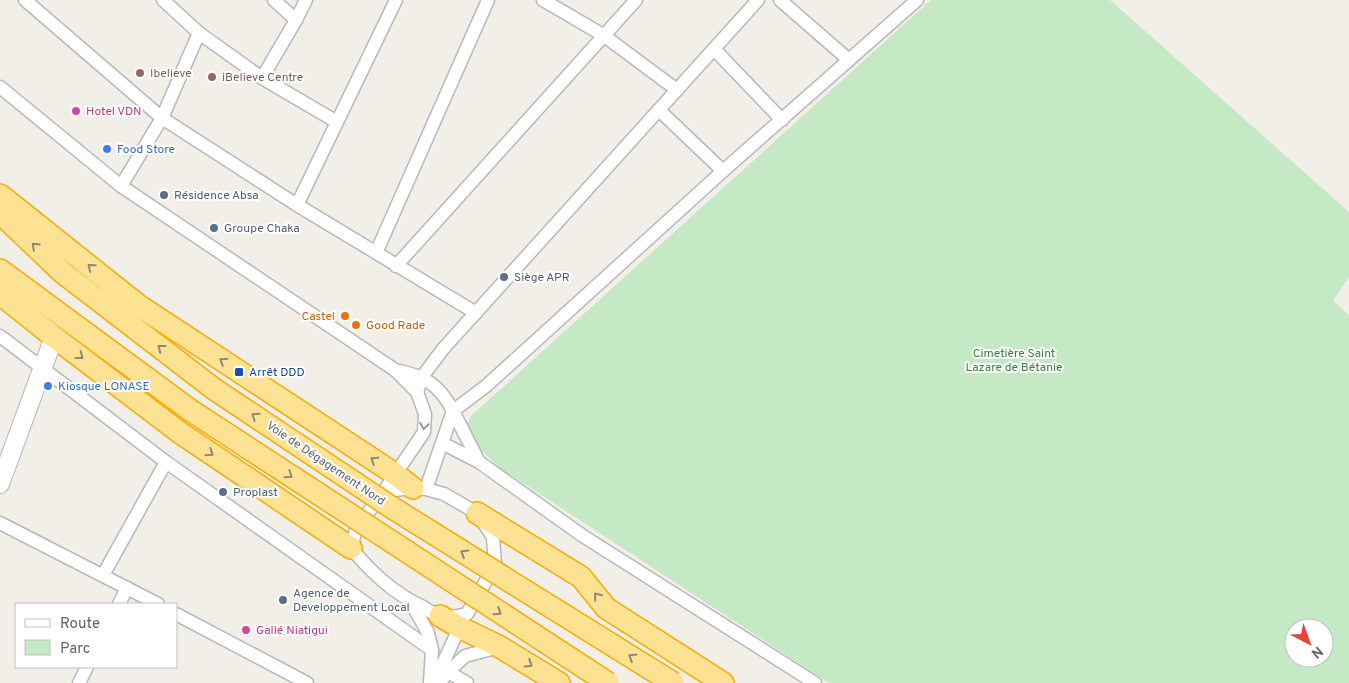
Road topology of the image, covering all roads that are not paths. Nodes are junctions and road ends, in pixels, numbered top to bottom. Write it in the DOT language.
graph roads {
  1 [pos="26,0"];
  2 [pos="164,0"];
  3 [pos="274,0"];
  4 [pos="306,0"];
  5 [pos="396,0"];
  6 [pos="488,0"];
  7 [pos="544,0"];
  8 [pos="636,0"];
  9 [pos="758,0"];
  10 [pos="780,0"];
  11 [pos="908,2"];
  12 [pos="296,20"];
  13 [pos="199,33"];
  14 [pos="603,35"];
  15 [pos="714,49"];
  16 [pos="849,60"];
  17 [pos="262,78"];
  18 [pos="0,87"];
  19 [pos="677,90"];
  20 [pos="659,110"];
  21 [pos="162,118"];
  22 [pos="782,120"];
  23 [pos="337,122"];
  24 [pos="723,171"];
  25 [pos="122,186"];
  26 [pos="0,195"];
  27 [pos="297,205"];
  28 [pos="0,213"];
  29 [pos="376,253"];
  30 [pos="396,266"];
  31 [pos="0,270"];
  32 [pos="0,294"];
  33 [pos="476,313"];
  34 [pos="0,336"];
  35 [pos="54,337"];
  36 [pos="42,369"];
  37 [pos="395,370"];
  38 [pos="422,377"];
  39 [pos="417,392"];
  40 [pos="454,411"];
  41 [pos="442,443"];
  42 [pos="6,450"];
  43 [pos="166,462"];
  44 [pos="479,462"];
  45 [pos="390,482"];
  46 [pos="0,484"];
  47 [pos="420,488"];
  48 [pos="477,513"];
  49 [pos="0,524"];
  50 [pos="351,548"];
  51 [pos="103,575"];
  52 [pos="127,588"];
  53 [pos="411,602"];
  54 [pos="120,603"];
  55 [pos="156,603"];
  56 [pos="178,615"];
  57 [pos="440,616"];
  58 [pos="463,621"];
  59 [pos="500,647"];
  60 [pos="432,650"];
  61 [pos="86,668"];
  62 [pos="448,672"];
  63 [pos="79,683"];
  64 [pos="307,683"];
  65 [pos="430,683"];
  66 [pos="434,683"];
  67 [pos="439,683"];
  68 [pos="467,683"];
  69 [pos="559,683"];
  70 [pos="608,683"];
  71 [pos="673,683"];
  72 [pos="723,683"];
  73 [pos="815,683"];
  1 -- 21 [label="street"];
  2 -- 13 [label="street"];
  3 -- 12 [label="street"];
  4 -- 12 [label="street"];
  5 -- 23 [label="street"];
  6 -- 29 [label="street"];
  7 -- 14 [label="street"];
  8 -- 14 [label="street"];
  9 -- 15 [label="street"];
  10 -- 16 [label="street"];
  11 -- 16 [label="street"];
  12 -- 17 [label="street"];
  13 -- 17 [label="street"];
  13 -- 21 [label="street"];
  14 -- 19 [label="street"];
  14 -- 30 [label="street"];
  15 -- 19 [label="street"];
  15 -- 22 [label="street"];
  16 -- 22 [label="street"];
  17 -- 23 [label="street"];
  18 -- 25 [label="street"];
  19 -- 20 [label="street"];
  20 -- 24 [label="street"];
  20 -- 33 [label="street"];
  21 -- 25 [label="street"];
  21 -- 27 [label="street"];
  22 -- 24 [label="street"];
  23 -- 27 [label="street"];
  24 -- 40 [label="street"];
  25 -- 37 [label="street"];
  45 -- 26 [label="highway, one-way"];
  27 -- 29 [label="street"];
  71 -- 28 [label="highway, Voie de Dégagement Nord, one-way, bridge"];
  29 -- 30 [label="street"];
  30 -- 33 [label="street"];
  31 -- 70 [label="highway, one-way, bridge"];
  32 -- 35 [label="highway"];
  33 -- 38 [label="street"];
  34 -- 36 [label="street"];
  35 -- 36 [label="street"];
  35 -- 50 [label="highway, one-way"];
  36 -- 42 [label="street"];
  36 -- 43 [label="street"];
  37 -- 38 [label="street"];
  37 -- 39 [label="street"];
  38 -- 39 [label="street"];
  38 -- 40 [label="street"];
  39 -- 45 [label="street, one-way"];
  40 -- 41 [label="street"];
  40 -- 44 [label="street"];
  41 -- 44 [label="street"];
  41 -- 47 [label="street"];
  42 -- 46 [label="street"];
  43 -- 51 [label="street"];
  43 -- 60 [label="street"];
  44 -- 73 [label="street"];
  45 -- 47 [label="highway"];
  45 -- 50 [label="street"];
  47 -- 48 [label="street"];
  48 -- 58 [label="street"];
  72 -- 48 [label="highway, one-way"];
  49 -- 51 [label="street"];
  50 -- 53 [label="street"];
  51 -- 52 [label="street"];
  52 -- 54 [label="street"];
  52 -- 55 [label="street"];
  53 -- 57 [label="street"];
  53 -- 60 [label="street"];
  56 -- 64 [label="street"];
  57 -- 58 [label="highway"];
  58 -- 59 [label="highway"];
  58 -- 66 [label="street"];
  59 -- 62 [label="street"];
  59 -- 69 [label="highway, one-way"];
  60 -- 65 [label="street"];
  61 -- 63 [label="street"];
  62 -- 67 [label="street"];
  62 -- 68 [label="street"];
}
